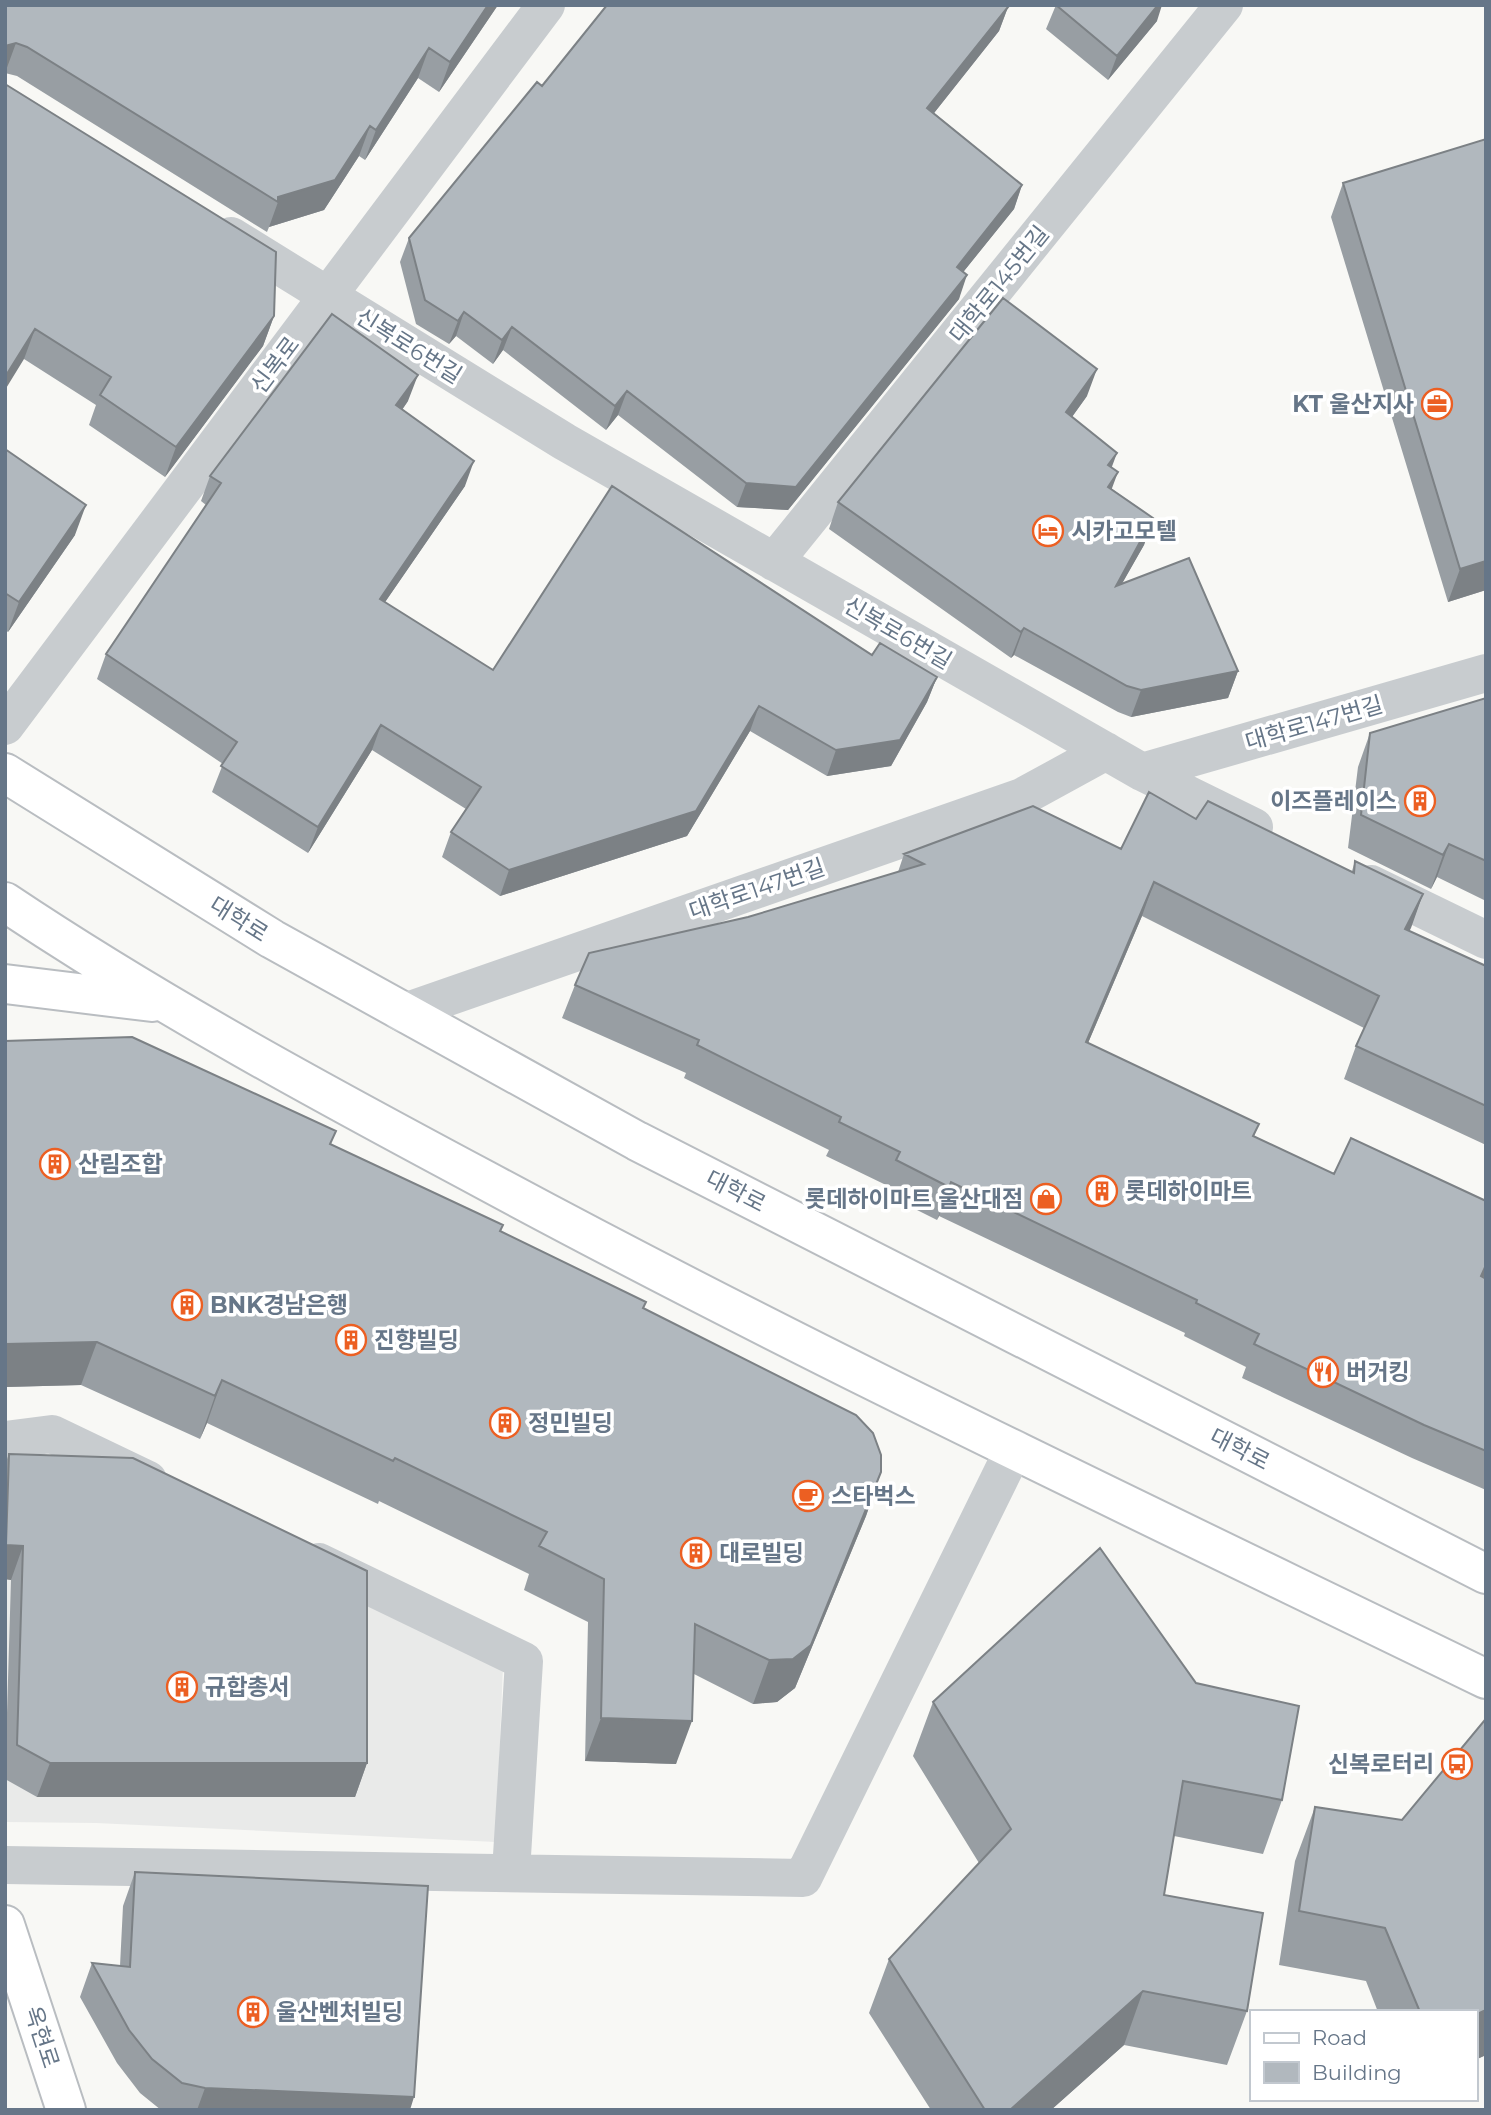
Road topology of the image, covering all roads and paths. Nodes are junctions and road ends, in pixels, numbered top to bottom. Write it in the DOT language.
graph roads {
  1 [pos="547,5"];
  2 [pos="1216,8"];
  3 [pos="201,217"];
  4 [pos="327,295"];
  5 [pos="774,562"];
  6 [pos="1486,673"];
  7 [pos="5,726"];
  8 [pos="1106,751"];
  9 [pos="1142,772"];
  10 [pos="5,773"];
  11 [pos="1289,844"];
  12 [pos="1338,868"];
  13 [pos="5,902"];
  14 [pos="1486,940"];
  15 [pos="5,984"];
  16 [pos="163,1004"];
  17 [pos="402,1013"];
  18 [pos="5,1440"];
  19 [pos="1014,1449"];
  20 [pos="176,1493"];
  21 [pos="288,1547"];
  22 [pos="1486,1574"];
  23 [pos="1486,1679"];
  24 [pos="5,1865"];
  25 [pos="511,1872"];
  26 [pos="5,1925"];
  27 [pos="66,2110"];
  1 -- 4 [label="street, 신복로"];
  2 -- 5 [label="street, 대학로145번길"];
  3 -- 4 [label="street, 신복로6번길"];
  4 -- 5 [label="street, 신복로6번길"];
  4 -- 7 [label="street, 신복로"];
  5 -- 8 [label="street, 신복로6번길"];
  6 -- 9 [label="street, 대학로147번길"];
  8 -- 9 [label="street, 신복로6번길"];
  8 -- 17 [label="street, 대학로147번길"];
  9 -- 11 [label="street, 신복로6번길"];
  10 -- 17 [label="main road, 대학로"];
  12 -- 14 [label="street"];
  13 -- 16 [label="main road"];
  15 -- 16 [label="main road"];
  16 -- 19 [label="main road"];
  17 -- 22 [label="main road, 대학로"];
  18 -- 20 [label="street"];
  19 -- 23 [label="main road"];
  19 -- 25 [label="street"];
  21 -- 25 [label="street"];
  24 -- 25 [label="street"];
  26 -- 27 [label="main road, 옥현로"];
}
